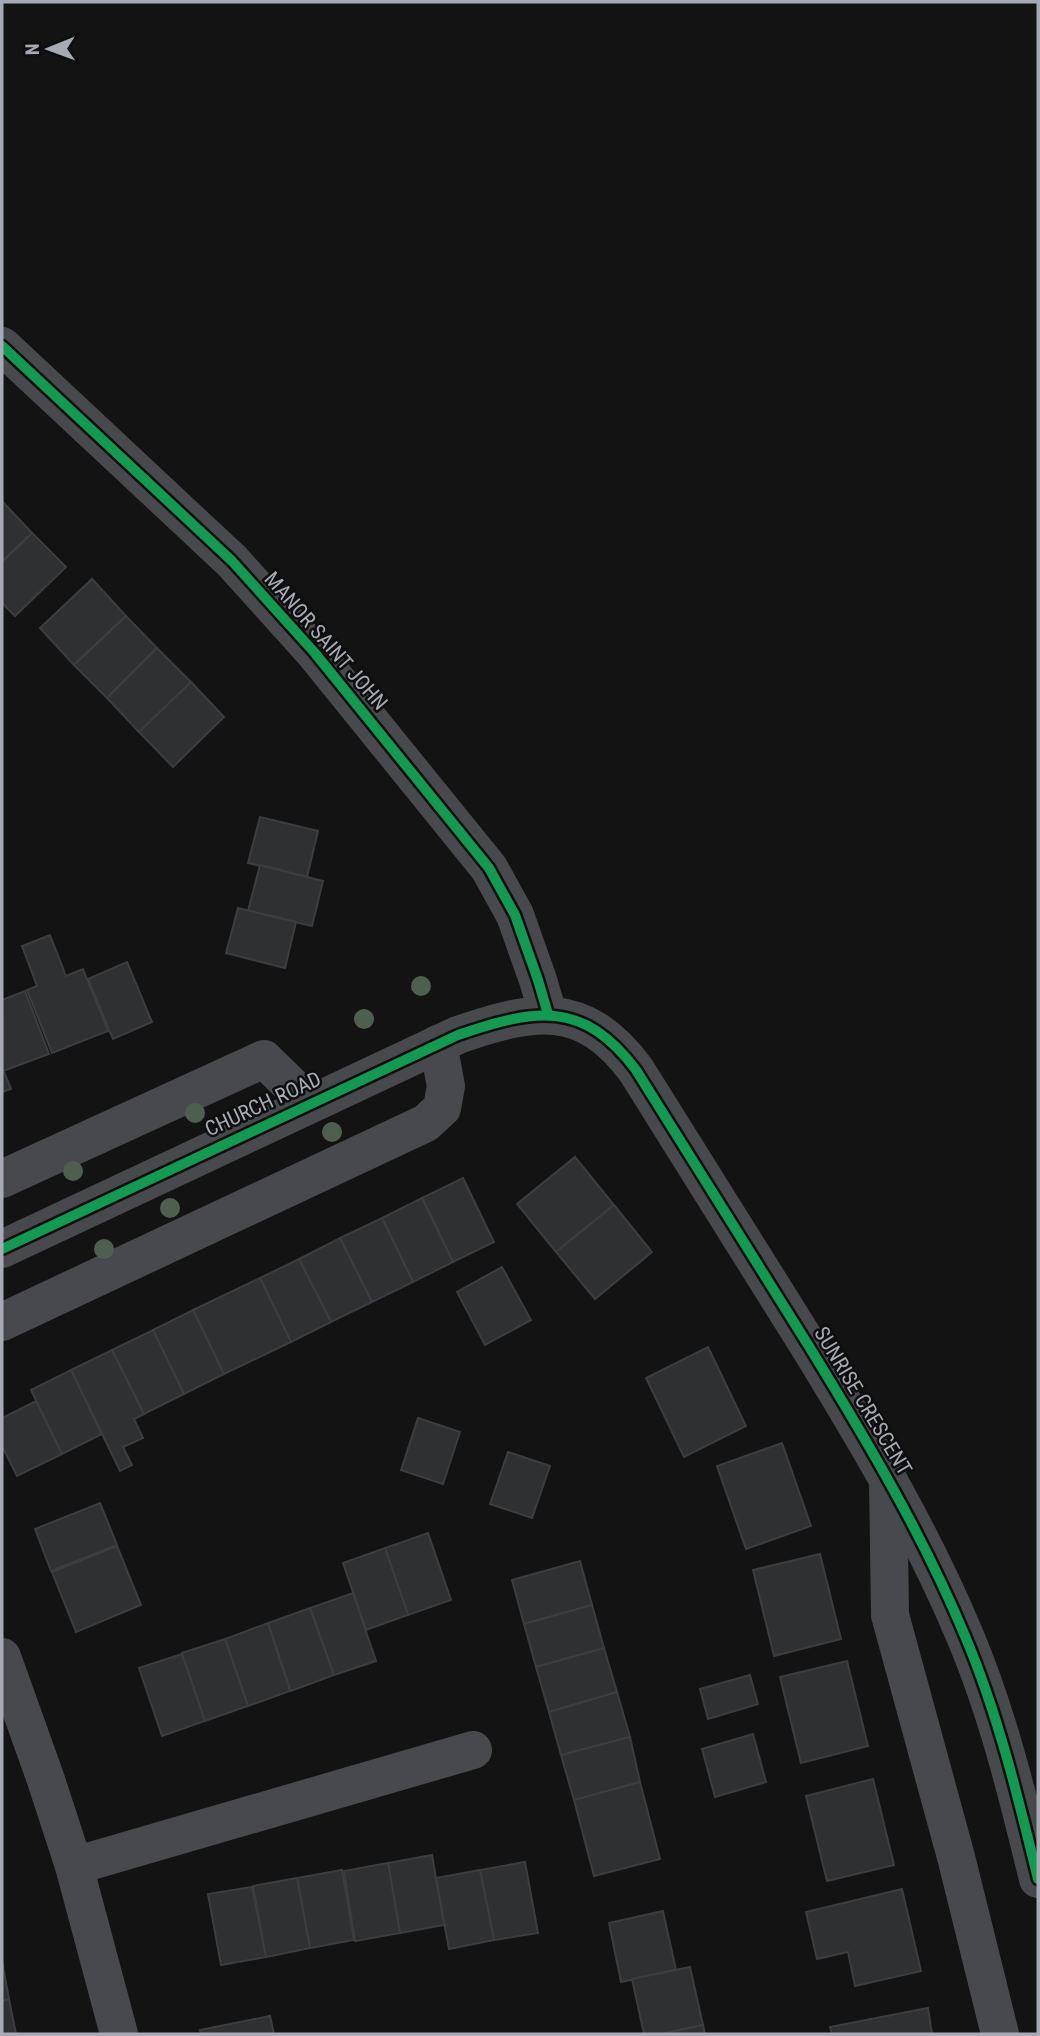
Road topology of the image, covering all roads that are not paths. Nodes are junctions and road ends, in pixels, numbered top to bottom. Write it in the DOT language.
graph roads {
  1 [pos="2,346"];
  2 [pos="548,1014"];
  3 [pos="438,1044"];
  4 [pos="310,1104"];
  5 [pos="2,1179"];
  6 [pos="2,1249"];
  7 [pos="2,1322"];
  8 [pos="888,1479"];
  9 [pos="2,1657"];
  10 [pos="473,1750"];
  11 [pos="74,1866"];
  12 [pos="1038,1879"];
  13 [pos="119,2034"];
  14 [pos="1000,2034"];
  1 -- 2 [label="street, MANOR SAINT JOHN"];
  2 -- 3 [label="street, CHURCH ROAD"];
  2 -- 8 [label="street, SUNRISE CRESCENT"];
  3 -- 4 [label="street, CHURCH ROAD"];
  3 -- 7 [label="street"];
  4 -- 5 [label="street"];
  4 -- 6 [label="street, CHURCH ROAD"];
  8 -- 12 [label="street, SUNRISE CRESCENT"];
  8 -- 14 [label="street"];
  9 -- 11 [label="street"];
  10 -- 11 [label="street"];
  11 -- 13 [label="street"];
}
